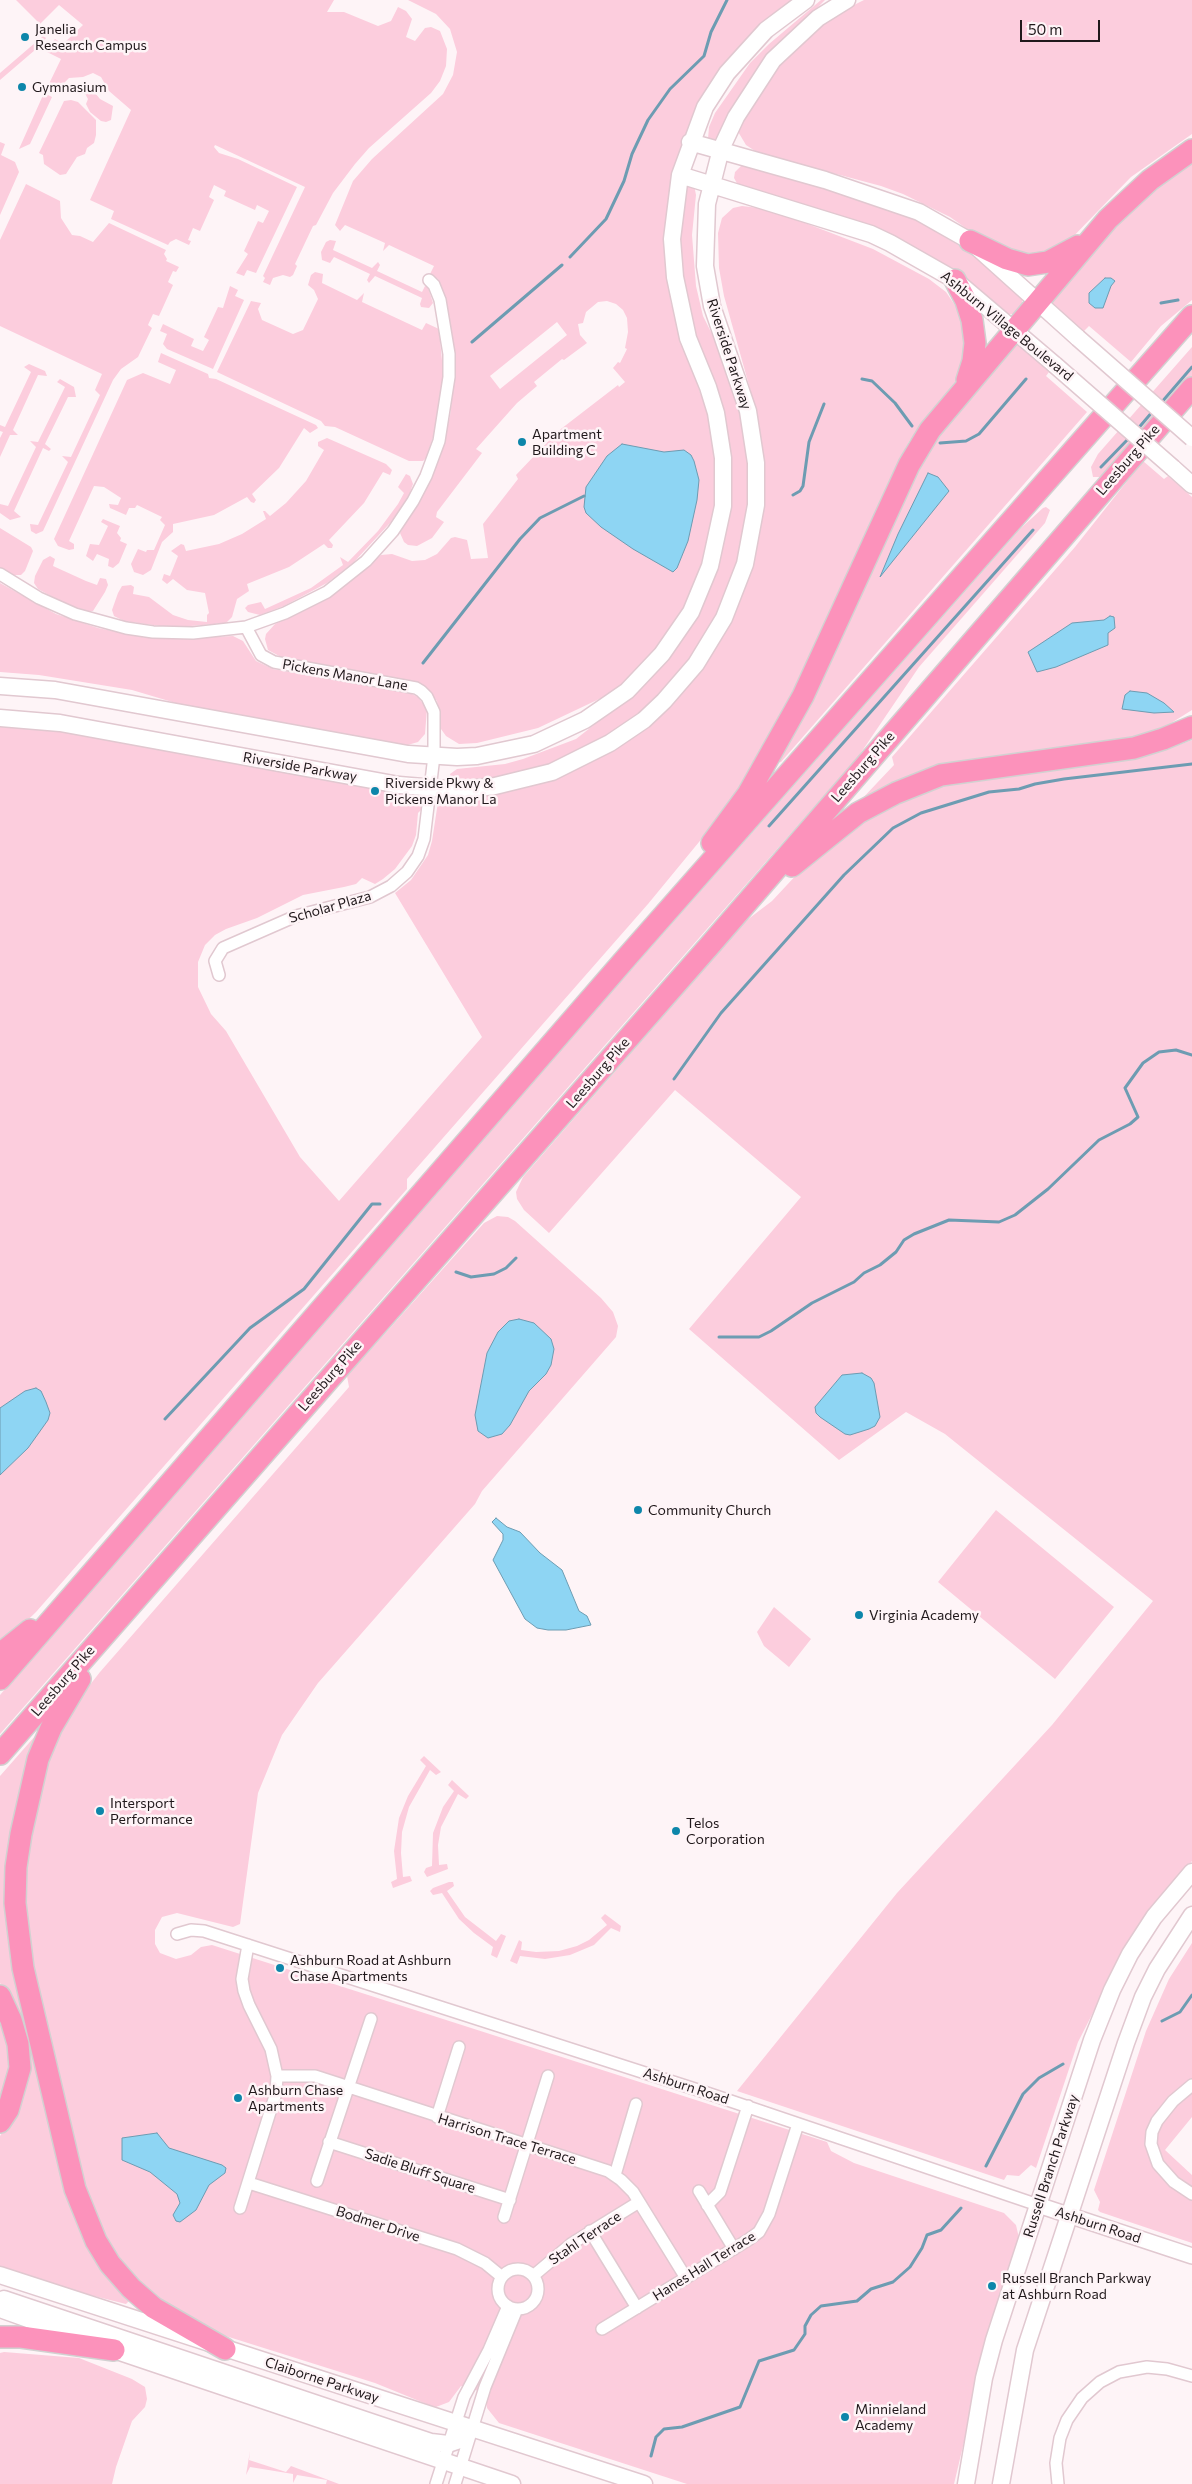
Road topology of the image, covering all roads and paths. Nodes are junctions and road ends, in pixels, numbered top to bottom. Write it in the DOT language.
graph roads {
  1 [pos="806,0"];
  2 [pos="847,0"];
  3 [pos="690,142"];
  4 [pos="721,149"];
  5 [pos="1192,150"];
  6 [pos="680,175"];
  7 [pos="712,184"];
  8 [pos="1093,237"];
  9 [pos="970,241"];
  10 [pos="429,280"];
  11 [pos="955,280"];
  12 [pos="1038,302"];
  13 [pos="1192,316"];
  14 [pos="1014,329"];
  15 [pos="964,388"];
  16 [pos="1192,388"];
  17 [pos="1192,438"];
  18 [pos="1192,485"];
  19 [pos="0,574"];
  20 [pos="246,627"];
  21 [pos="0,686"];
  22 [pos="0,718"];
  23 [pos="1192,727"];
  24 [pos="434,756"];
  25 [pos="431,788"];
  26 [pos="711,944"];
  27 [pos="627,957"];
  28 [pos="219,975"];
  29 [pos="73,1596"];
  30 [pos="128,1607"];
  31 [pos="0,1654"];
  32 [pos="0,1679"];
  33 [pos="0,1754"];
  34 [pos="1192,1872"];
  35 [pos="1192,1915"];
  36 [pos="177,1934"];
  37 [pos="248,1945"];
  38 [pos="0,1996"];
  39 [pos="371,2019"];
  40 [pos="459,2048"];
  41 [pos="277,2076"];
  42 [pos="548,2076"];
  43 [pos="1192,2086"];
  44 [pos="348,2088"];
  45 [pos="636,2104"];
  46 [pos="748,2106"];
  47 [pos="437,2117"];
  48 [pos="0,2122"];
  49 [pos="798,2124"];
  50 [pos="329,2142"];
  51 [pos="526,2145"];
  52 [pos="615,2174"];
  53 [pos="317,2181"];
  54 [pos="248,2183"];
  55 [pos="699,2191"];
  56 [pos="1192,2194"];
  57 [pos="510,2200"];
  58 [pos="639,2202"];
  59 [pos="707,2205"];
  60 [pos="1038,2205"];
  61 [pos="240,2208"];
  62 [pos="1069,2216"];
  63 [pos="504,2217"];
  64 [pos="590,2231"];
  65 [pos="734,2249"];
  66 [pos="1192,2256"];
  67 [pos="0,2275"];
  68 [pos="534,2276"];
  69 [pos="502,2277"];
  70 [pos="686,2278"];
  71 [pos="0,2298"];
  72 [pos="513,2308"];
  73 [pos="637,2308"];
  74 [pos="0,2309"];
  75 [pos="602,2329"];
  76 [pos="0,2337"];
  77 [pos="225,2349"];
  78 [pos="114,2350"];
  79 [pos="1192,2376"];
  80 [pos="455,2422"];
  81 [pos="472,2428"];
  82 [pos="448,2444"];
  83 [pos="443,2462"];
  84 [pos="460,2468"];
  85 [pos="436,2484"];
  86 [pos="455,2484"];
  87 [pos="512,2484"];
  88 [pos="644,2484"];
  89 [pos="966,2484"];
  90 [pos="1001,2484"];
  91 [pos="1058,2484"];
  1 -- 3 [label="main road"];
  2 -- 4 [label="main road, Riverside Parkway"];
  3 -- 4 [label="main road"];
  3 -- 6 [label="main road"];
  4 -- 7 [label="main road, Riverside Parkway"];
  4 -- 9 [label="main road"];
  5 -- 8 [label="highway"];
  6 -- 7 [label="main road, Ashburn Village Boulevard"];
  6 -- 24 [label="main road"];
  7 -- 11 [label="main road, Ashburn Village Boulevard"];
  7 -- 25 [label="main road, Riverside Parkway"];
  8 -- 9 [label="highway"];
  8 -- 12 [label="highway"];
  9 -- 12 [label="main road"];
  10 -- 20 [label="street"];
  11 -- 14 [label="main road, Ashburn Village Boulevard"];
  11 -- 15 [label="highway"];
  12 -- 14 [label="highway"];
  12 -- 17 [label="main road, bridge"];
  13 -- 27 [label="highway"];
  14 -- 15 [label="highway"];
  14 -- 18 [label="main road, Ashburn Village Boulevard, bridge"];
  15 -- 27 [label="highway"];
  16 -- 26 [label="highway, Leesburg Pike"];
  19 -- 20 [label="street"];
  20 -- 24 [label="street, Pickens Manor Lane"];
  21 -- 24 [label="main road"];
  22 -- 25 [label="main road, Riverside Parkway"];
  23 -- 26 [label="highway"];
  24 -- 25 [label="street, Pickens Manor Lane"];
  25 -- 28 [label="street, Scholar Plaza"];
  26 -- 30 [label="highway, Leesburg Pike"];
  27 -- 29 [label="highway"];
  29 -- 31 [label="highway"];
  29 -- 32 [label="highway"];
  30 -- 33 [label="highway, Leesburg Pike"];
  30 -- 77 [label="highway"];
  34 -- 60 [label="main road, Russell Branch Parkway"];
  35 -- 62 [label="main road"];
  36 -- 37 [label="street, Ashburn Road"];
  37 -- 41 [label="street"];
  37 -- 46 [label="street, Ashburn Road"];
  38 -- 48 [label="highway"];
  39 -- 44 [label="street"];
  40 -- 47 [label="street"];
  41 -- 44 [label="street, Harrison Trace Terrace"];
  41 -- 54 [label="street"];
  42 -- 51 [label="street"];
  43 -- 56 [label="street"];
  44 -- 47 [label="street, Harrison Trace Terrace"];
  44 -- 50 [label="street"];
  45 -- 52 [label="street"];
  46 -- 49 [label="street, Ashburn Road"];
  46 -- 59 [label="street"];
  47 -- 51 [label="street, Harrison Trace Terrace"];
  49 -- 60 [label="street, Ashburn Road"];
  49 -- 65 [label="street, Hanes Hall Terrace"];
  50 -- 53 [label="street"];
  50 -- 57 [label="street, Sadie Bluff Square"];
  51 -- 52 [label="street, Harrison Trace Terrace"];
  51 -- 57 [label="street"];
  52 -- 58 [label="street"];
  54 -- 61 [label="street"];
  54 -- 69 [label="street, Bodmer Drive"];
  55 -- 59 [label="street"];
  57 -- 63 [label="street"];
  58 -- 64 [label="street, Stahl Terrace"];
  58 -- 70 [label="street"];
  59 -- 65 [label="street"];
  60 -- 62 [label="street, Ashburn Road"];
  60 -- 89 [label="main road, Russell Branch Parkway"];
  62 -- 66 [label="street, Ashburn Road"];
  62 -- 90 [label="main road"];
  64 -- 68 [label="street, Stahl Terrace"];
  64 -- 73 [label="street"];
  65 -- 70 [label="street, Hanes Hall Terrace"];
  67 -- 77 [label="main road, Claiborne Parkway"];
  68 -- 69 [label="street"];
  68 -- 72 [label="street"];
  69 -- 72 [label="street"];
  70 -- 73 [label="street, Hanes Hall Terrace"];
  71 -- 82 [label="main road"];
  72 -- 80 [label="street"];
  72 -- 81 [label="street"];
  73 -- 75 [label="street, Hanes Hall Terrace"];
  74 -- 78 [label="main road"];
  76 -- 78 [label="highway"];
  77 -- 80 [label="main road, Claiborne Parkway"];
  78 -- 83 [label="main road"];
  79 -- 91 [label="street"];
  80 -- 81 [label="main road, Claiborne Parkway"];
  80 -- 82 [label="street"];
  81 -- 82 [label="main road"];
  81 -- 84 [label="street"];
  81 -- 88 [label="main road, Claiborne Parkway"];
  82 -- 83 [label="street"];
  83 -- 84 [label="main road"];
  83 -- 85 [label="street"];
  84 -- 86 [label="street"];
  84 -- 87 [label="main road"];
}
